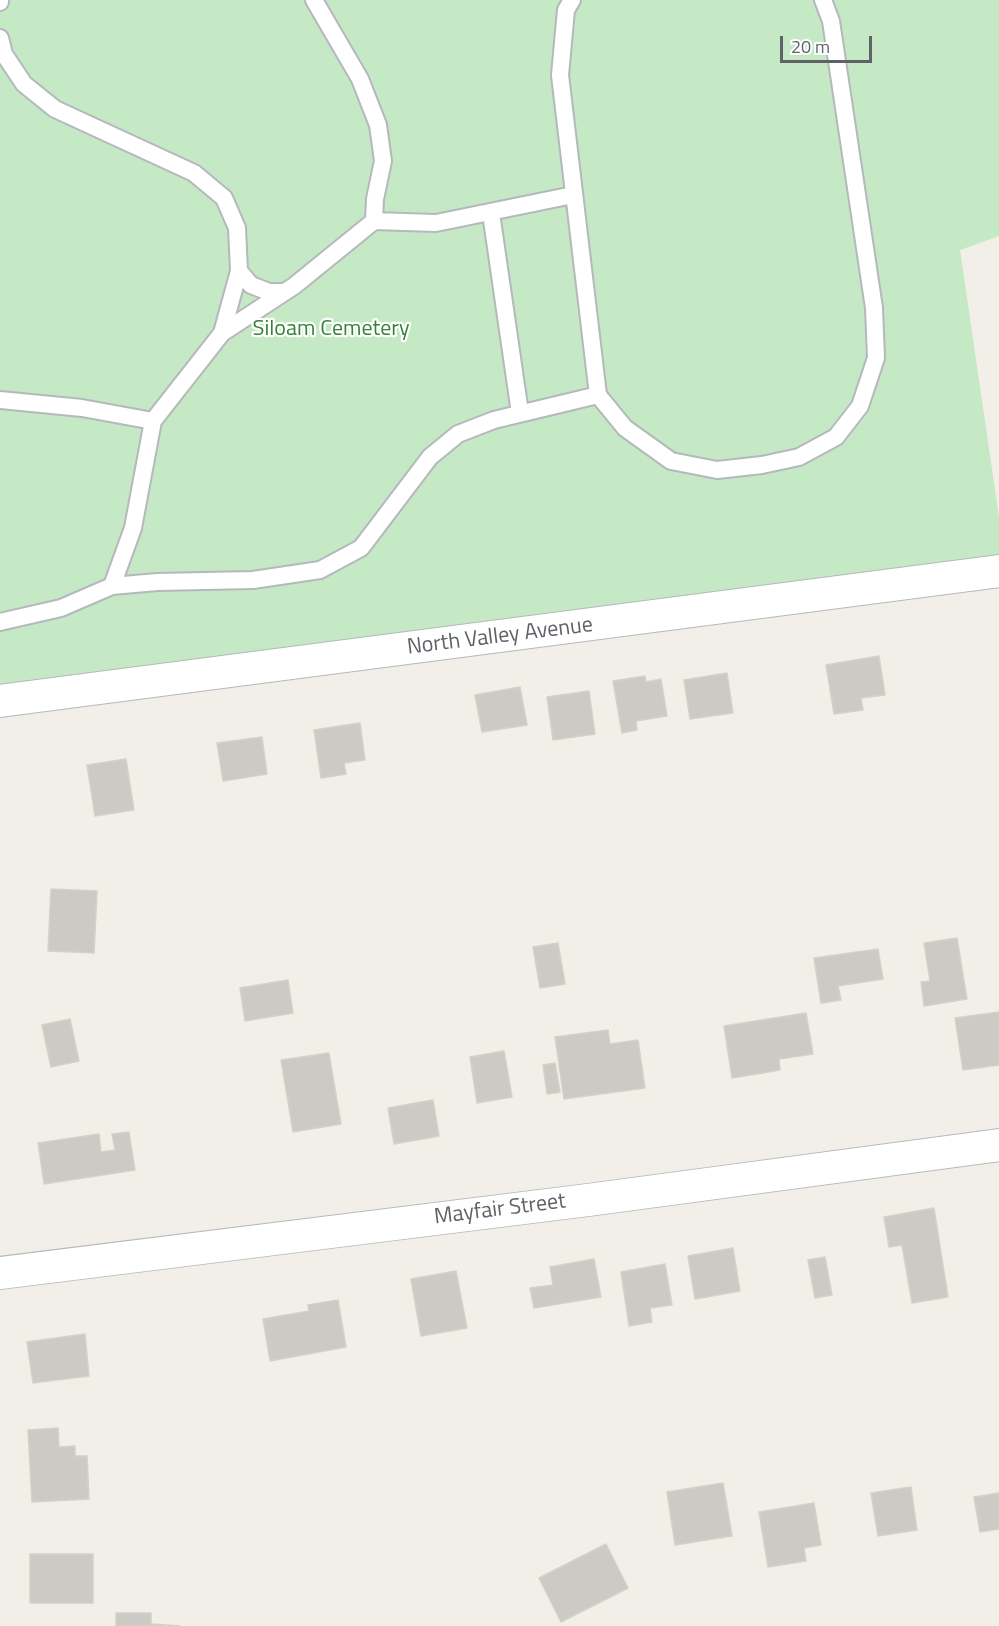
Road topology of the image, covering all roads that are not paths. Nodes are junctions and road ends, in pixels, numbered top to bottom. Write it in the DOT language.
graph roads {
  1 [pos="314,0"];
  2 [pos="572,0"];
  3 [pos="823,0"];
  4 [pos="0,38"];
  5 [pos="573,195"];
  6 [pos="491,213"];
  7 [pos="374,220"];
  8 [pos="239,271"];
  9 [pos="285,292"];
  10 [pos="222,333"];
  11 [pos="598,395"];
  12 [pos="0,400"];
  13 [pos="520,413"];
  14 [pos="153,421"];
  15 [pos="999,571"];
  16 [pos="112,586"];
  17 [pos="0,622"];
  18 [pos="0,701"];
  19 [pos="999,1144"];
  20 [pos="0,1273"];
  1 -- 7 [label="lane"];
  2 -- 5 [label="lane"];
  3 -- 11 [label="lane"];
  4 -- 8 [label="lane"];
  5 -- 6 [label="lane"];
  5 -- 11 [label="lane"];
  6 -- 7 [label="lane"];
  6 -- 13 [label="lane"];
  7 -- 9 [label="lane"];
  8 -- 9 [label="lane"];
  8 -- 10 [label="lane"];
  9 -- 10 [label="lane"];
  10 -- 14 [label="lane"];
  11 -- 13 [label="lane"];
  12 -- 14 [label="lane"];
  13 -- 16 [label="lane"];
  14 -- 16 [label="lane"];
  15 -- 18 [label="street, North Valley Avenue"];
  16 -- 17 [label="lane"];
  19 -- 20 [label="street, Mayfair Street"];
}
